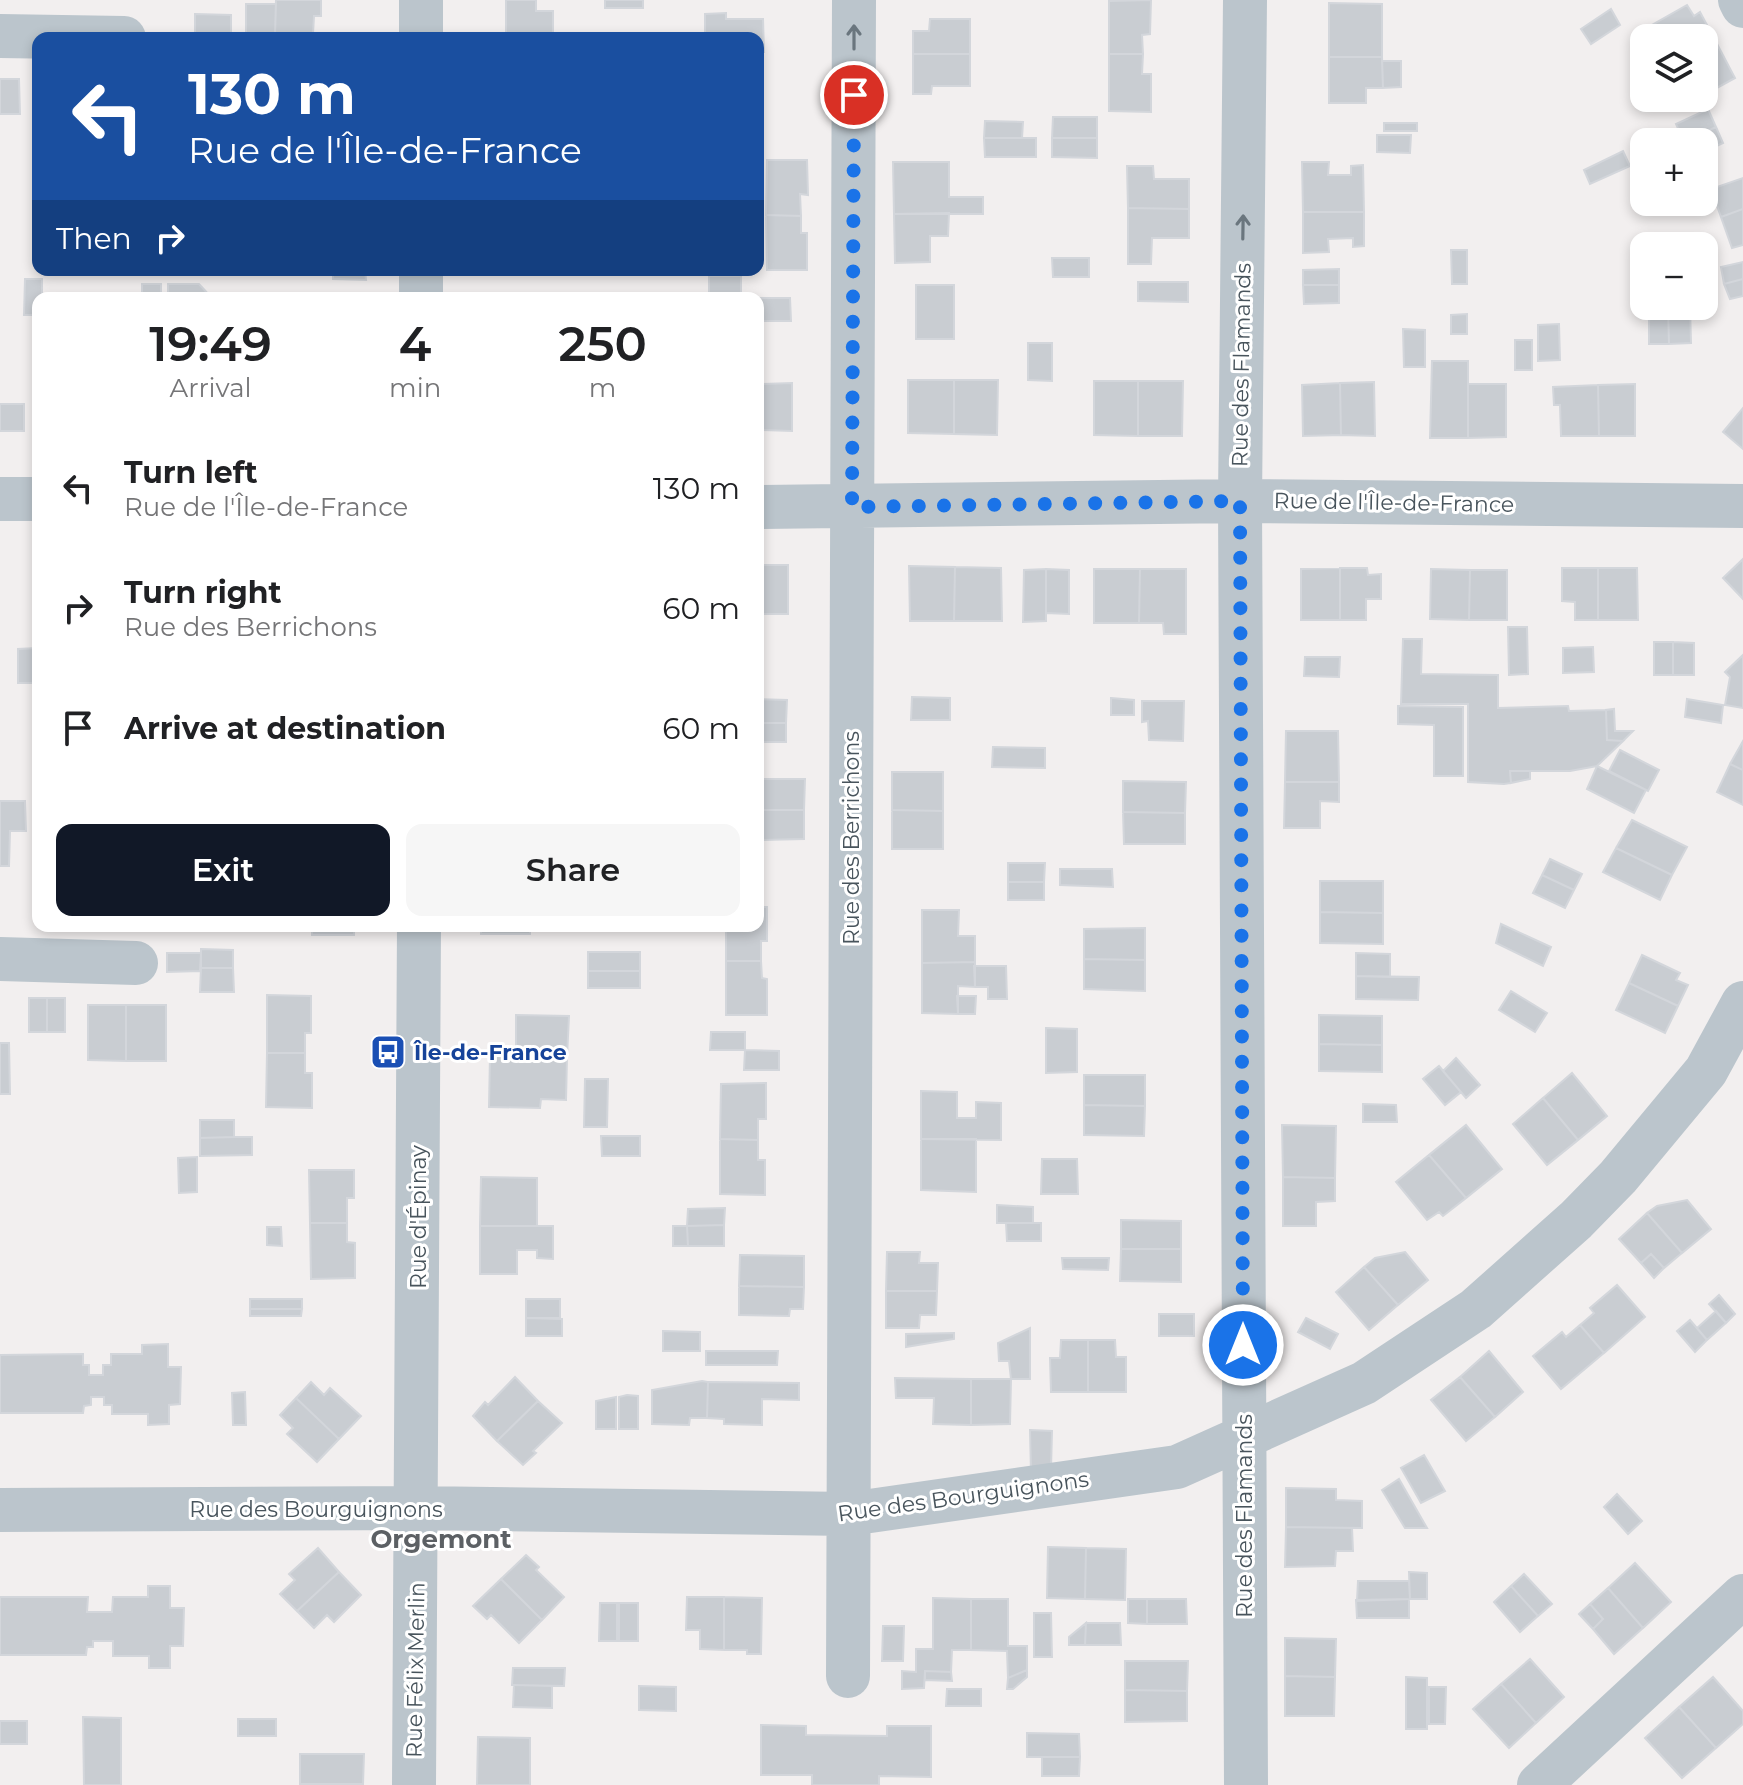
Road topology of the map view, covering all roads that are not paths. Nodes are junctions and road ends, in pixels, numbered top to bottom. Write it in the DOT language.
graph roads {
  1 [pos="421,0"];
  2 [pos="854,0"];
  3 [pos="1245,0"];
  4 [pos="1740,0"];
  5 [pos="1743,6"];
  6 [pos="421,32"];
  7 [pos="0,36"];
  8 [pos="32,37"];
  9 [pos="0,499"];
  10 [pos="32,499"];
  11 [pos="1240,501"];
  12 [pos="1743,506"];
  13 [pos="764,507"];
  14 [pos="852,507"];
  15 [pos="419,932"];
  16 [pos="0,959"];
  17 [pos="136,963"];
  18 [pos="1743,1003"];
  19 [pos="1243,1438"];
  20 [pos="417,1508"];
  21 [pos="0,1510"];
  22 [pos="849,1514"];
  23 [pos="1743,1596"];
  24 [pos="848,1676"];
  25 [pos="414,1785"];
  26 [pos="1246,1785"];
  27 [pos="1539,1785"];
  1 -- 6 [label="street"];
  14 -- 2 [label="street, Rue des Berrichons, one-way"];
  11 -- 3 [label="street, Rue des Flamands, one-way"];
  4 -- 5 [label="street"];
  7 -- 8 [label="street"];
  9 -- 10 [label="street"];
  11 -- 12 [label="street, Rue de l'Île-de-France"];
  11 -- 14 [label="street, Rue de l'Île-de-France"];
  11 -- 19 [label="street, Rue des Flamands"];
  13 -- 14 [label="street, Rue de l'Île-de-France"];
  14 -- 22 [label="street, Rue des Berrichons"];
  15 -- 20 [label="street, Rue d'Épinay"];
  16 -- 17 [label="street"];
  18 -- 19 [label="street, Rue des Bourguignons"];
  19 -- 22 [label="street, Rue des Bourguignons"];
  19 -- 26 [label="street, Rue des Flamands"];
  20 -- 21 [label="street, Rue des Bourguignons"];
  20 -- 22 [label="street, Rue des Bourguignons"];
  20 -- 25 [label="street, Rue Félix Merlin"];
  22 -- 24 [label="street, Rue des Berrichons"];
  23 -- 27 [label="street"];
}
